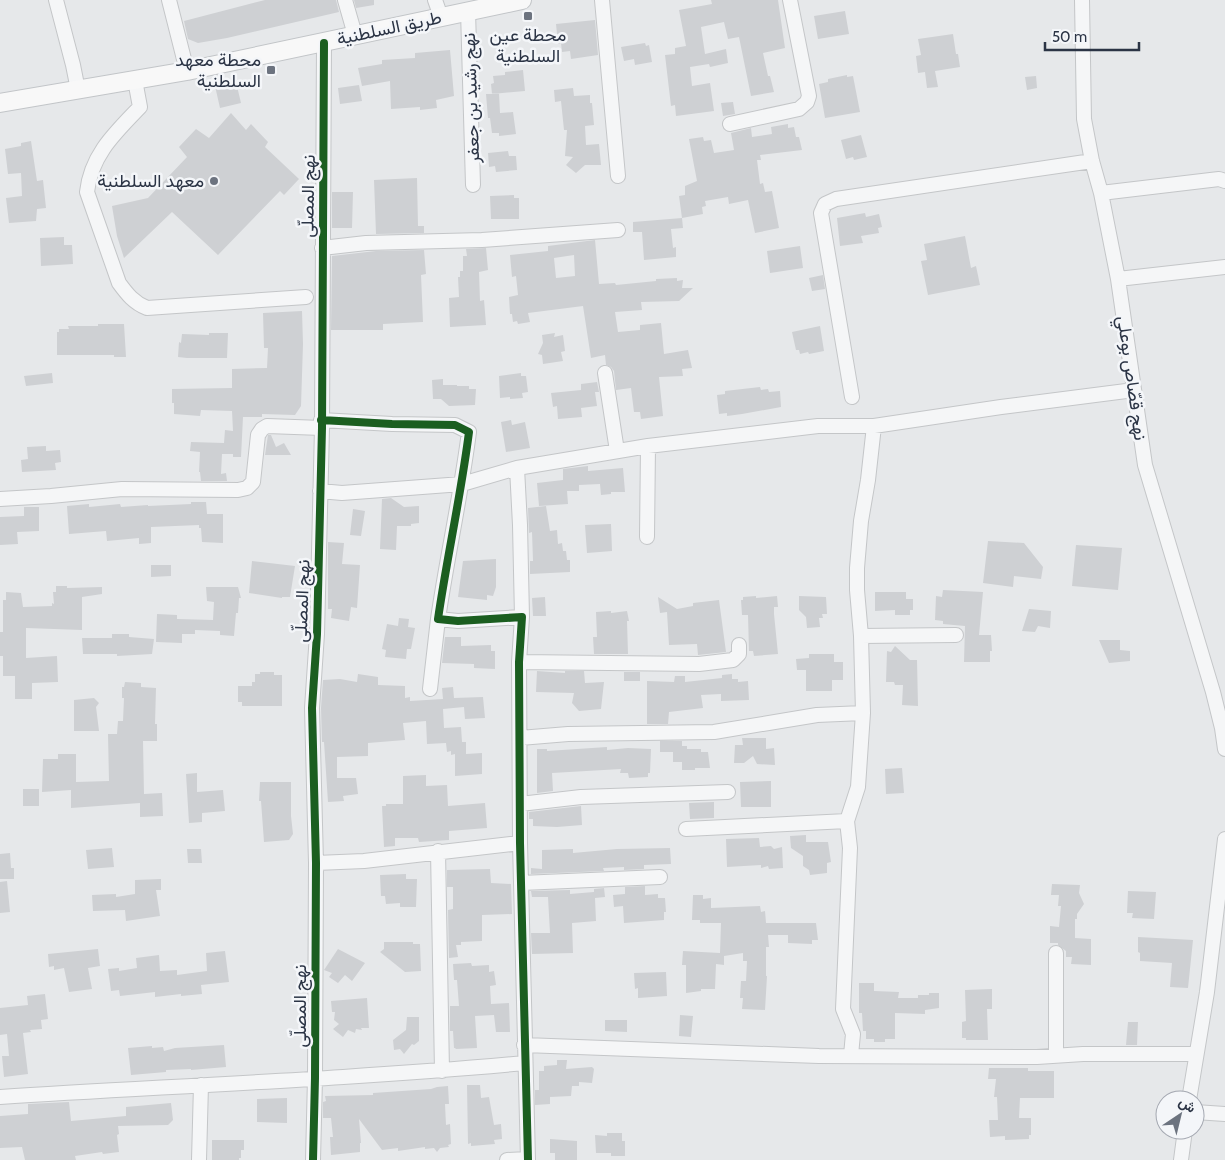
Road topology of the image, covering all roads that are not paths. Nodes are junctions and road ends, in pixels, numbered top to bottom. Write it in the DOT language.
graph roads {
  1 [pos="56,0"];
  2 [pos="169,0"];
  3 [pos="345,0"];
  4 [pos="435,0"];
  5 [pos="522,0"];
  6 [pos="602,0"];
  7 [pos="790,0"];
  8 [pos="1082,0"];
  9 [pos="468,11"];
  10 [pos="441,17"];
  11 [pos="355,35"];
  12 [pos="324,43"];
  13 [pos="188,70"];
  14 [pos="135,80"];
  15 [pos="78,90"];
  16 [pos="0,103"];
  17 [pos="730,124"];
  18 [pos="1092,161"];
  19 [pos="618,176"];
  20 [pos="1225,181"];
  21 [pos="473,185"];
  22 [pos="1101,193"];
  23 [pos="618,230"];
  24 [pos="322,248"];
  25 [pos="1225,268"];
  26 [pos="1118,279"];
  27 [pos="306,297"];
  28 [pos="605,373"];
  29 [pos="1134,390"];
  30 [pos="852,397"];
  31 [pos="321,424"];
  32 [pos="874,426"];
  33 [pos="648,446"];
  34 [pos="617,450"];
  35 [pos="517,468"];
  36 [pos="462,484"];
  37 [pos="320,491"];
  38 [pos="0,499"];
  39 [pos="647,537"];
  40 [pos="522,617"];
  41 [pos="438,619"];
  42 [pos="956,634"];
  43 [pos="861,636"];
  44 [pos="740,645"];
  45 [pos="519,662"];
  46 [pos="430,689"];
  47 [pos="863,713"];
  48 [pos="520,738"];
  49 [pos="1225,749"];
  50 [pos="728,792"];
  51 [pos="520,804"];
  52 [pos="847,821"];
  53 [pos="686,828"];
  54 [pos="1225,839"];
  55 [pos="520,843"];
  56 [pos="438,852"];
  57 [pos="316,863"];
  58 [pos="660,876"];
  59 [pos="521,883"];
  60 [pos="1056,954"];
  61 [pos="524,1045"];
  62 [pos="1196,1054"];
  63 [pos="851,1055"];
  64 [pos="1056,1055"];
  65 [pos="525,1063"];
  66 [pos="442,1071"];
  67 [pos="315,1078"];
  68 [pos="201,1085"];
  69 [pos="1191,1090"];
  70 [pos="0,1097"];
  71 [pos="1205,1113"];
  72 [pos="1225,1114"];
  73 [pos="1184,1140"];
  74 [pos="528,1159"];
  75 [pos="199,1160"];
  76 [pos="313,1160"];
  77 [pos="507,1160"];
  78 [pos="1181,1160"];
  1 -- 15 [label="street"];
  2 -- 13 [label="street"];
  3 -- 11 [label="street"];
  4 -- 10 [label="street"];
  5 -- 9 [label="main road, طريق السلطنية"];
  6 -- 19 [label="street"];
  7 -- 17 [label="street"];
  8 -- 18 [label="street, نهج قصّاص بوعلي"];
  9 -- 10 [label="main road, طريق السلطنية"];
  9 -- 21 [label="street, نهج رشيد بن جعفر"];
  10 -- 11 [label="main road, طريق السلطنية"];
  11 -- 12 [label="main road, طريق السلطنية"];
  12 -- 13 [label="main road, طريق السلطنية"];
  12 -- 24 [label="street, نهج المصلّى"];
  13 -- 14 [label="main road, طريق السلطنية"];
  14 -- 15 [label="main road, طريق السلطنية"];
  14 -- 27 [label="street"];
  15 -- 16 [label="main road, طريق السلطنية"];
  18 -- 22 [label="street, نهج قصّاص بوعلي"];
  18 -- 30 [label="street"];
  20 -- 22 [label="street"];
  22 -- 26 [label="street, نهج قصّاص بوعلي"];
  23 -- 24 [label="street"];
  24 -- 31 [label="street, نهج المصلّى"];
  25 -- 26 [label="street"];
  26 -- 29 [label="street, نهج قصّاص بوعلي"];
  28 -- 34 [label="street"];
  29 -- 32 [label="street"];
  29 -- 49 [label="street, نهج قصّاص بوعلي"];
  31 -- 36 [label="street"];
  31 -- 37 [label="street, نهج المصلّى"];
  31 -- 38 [label="street"];
  32 -- 33 [label="street"];
  32 -- 43 [label="street"];
  33 -- 34 [label="street"];
  33 -- 39 [label="street"];
  34 -- 35 [label="street"];
  35 -- 36 [label="street"];
  35 -- 40 [label="street"];
  36 -- 37 [label="street"];
  36 -- 41 [label="street"];
  37 -- 57 [label="street, نهج المصلّى"];
  40 -- 41 [label="street"];
  40 -- 45 [label="street"];
  41 -- 46 [label="street"];
  42 -- 43 [label="street"];
  43 -- 47 [label="street"];
  44 -- 45 [label="street"];
  45 -- 48 [label="street"];
  47 -- 48 [label="street"];
  47 -- 52 [label="street"];
  48 -- 51 [label="street"];
  50 -- 51 [label="street"];
  51 -- 55 [label="street"];
  52 -- 53 [label="street"];
  52 -- 63 [label="street"];
  54 -- 62 [label="street"];
  55 -- 56 [label="street"];
  55 -- 59 [label="street"];
  56 -- 57 [label="street"];
  56 -- 66 [label="street"];
  57 -- 67 [label="street, نهج المصلّى"];
  58 -- 59 [label="street"];
  59 -- 61 [label="street"];
  60 -- 64 [label="street"];
  61 -- 63 [label="street"];
  61 -- 65 [label="street"];
  62 -- 64 [label="street"];
  62 -- 69 [label="street"];
  63 -- 64 [label="street"];
  65 -- 66 [label="street"];
  65 -- 74 [label="street"];
  66 -- 67 [label="street"];
  67 -- 68 [label="street"];
  67 -- 76 [label="street, نهج المصلّى"];
  68 -- 70 [label="street"];
  68 -- 75 [label="street"];
  71 -- 72 [label="street"];
  73 -- 78 [label="street"];
  74 -- 77 [label="street"];
}
